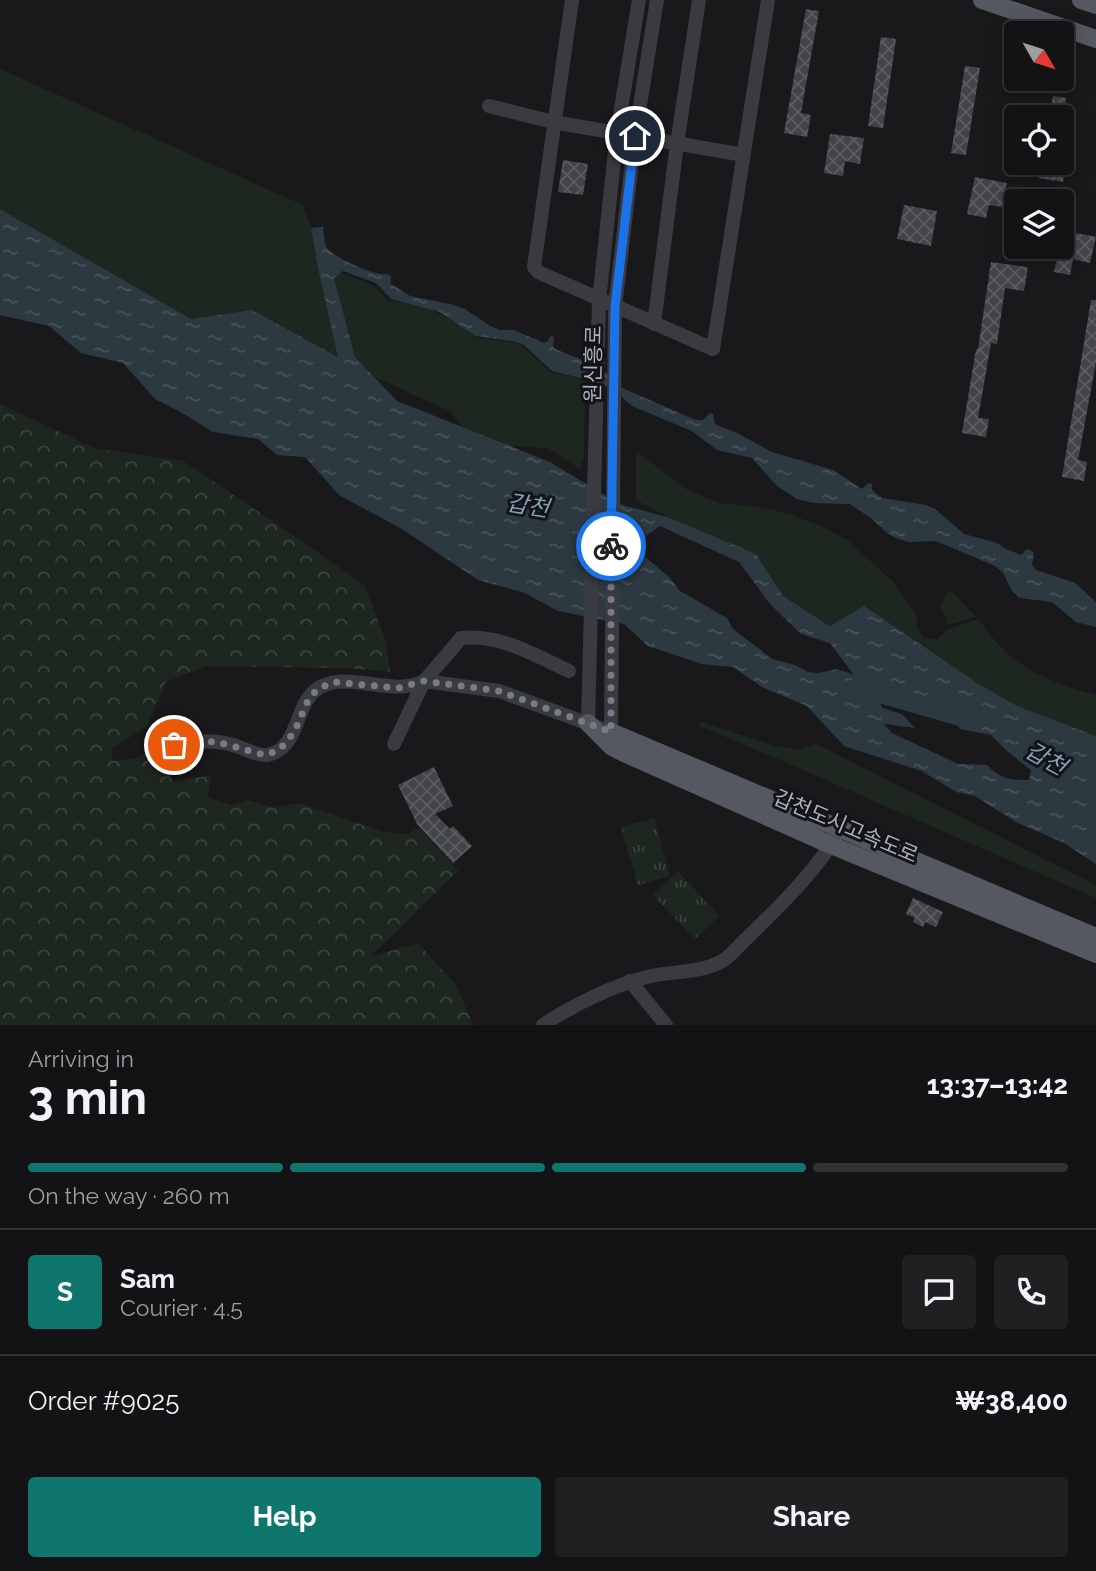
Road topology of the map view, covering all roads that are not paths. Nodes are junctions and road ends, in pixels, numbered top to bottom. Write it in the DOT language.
graph roads {
  1 [pos="572,0"];
  2 [pos="639,0"];
  3 [pos="657,0"];
  4 [pos="699,0"];
  5 [pos="768,0"];
  6 [pos="982,0"];
  7 [pos="1082,0"];
  8 [pos="1096,5"];
  9 [pos="1096,39"];
  10 [pos="489,106"];
  11 [pos="553,122"];
  12 [pos="617,133"];
  13 [pos="635,136"];
  14 [pos="677,144"];
  15 [pos="744,155"];
  16 [pos="599,301"];
  17 [pos="615,307"];
  18 [pos="654,324"];
  19 [pos="569,671"];
  20 [pos="424,681"];
  21 [pos="588,723"];
  22 [pos="611,732"];
  23 [pos="394,744"];
  24 [pos="173,746"];
  25 [pos="840,829"];
  26 [pos="831,845"];
  27 [pos="1096,937"];
  28 [pos="1096,954"];
  29 [pos="630,981"];
  30 [pos="543,1025"];
  31 [pos="666,1025"];
  1 -- 11 [label="street"];
  2 -- 12 [label="street, 원신흥로"];
  3 -- 13 [label="street, 원신흥로"];
  4 -- 14 [label="street"];
  5 -- 15 [label="street"];
  6 -- 9 [label="main road"];
  7 -- 8 [label="main road"];
  10 -- 11 [label="street"];
  11 -- 12 [label="street"];
  11 -- 16 [label="street"];
  12 -- 13 [label="street"];
  12 -- 16 [label="street, 원신흥로"];
  13 -- 14 [label="street"];
  13 -- 17 [label="street, 원신흥로"];
  14 -- 15 [label="street"];
  14 -- 18 [label="street"];
  15 -- 18 [label="street"];
  16 -- 17 [label="street"];
  16 -- 21 [label="street, 원신흥로"];
  17 -- 18 [label="street"];
  17 -- 22 [label="street, 원신흥로"];
  19 -- 20 [label="street"];
  20 -- 21 [label="street"];
  20 -- 23 [label="street"];
  20 -- 24 [label="street"];
  21 -- 22 [label="street"];
  21 -- 26 [label="main road, 갑천도시고속도로"];
  22 -- 25 [label="main road, 갑천도시고속도로"];
  25 -- 26 [label="street"];
  25 -- 27 [label="main road, 갑천도시고속도로"];
  26 -- 28 [label="main road, 갑천도시고속도로"];
  26 -- 29 [label="street"];
  29 -- 30 [label="street"];
  29 -- 31 [label="street"];
}
